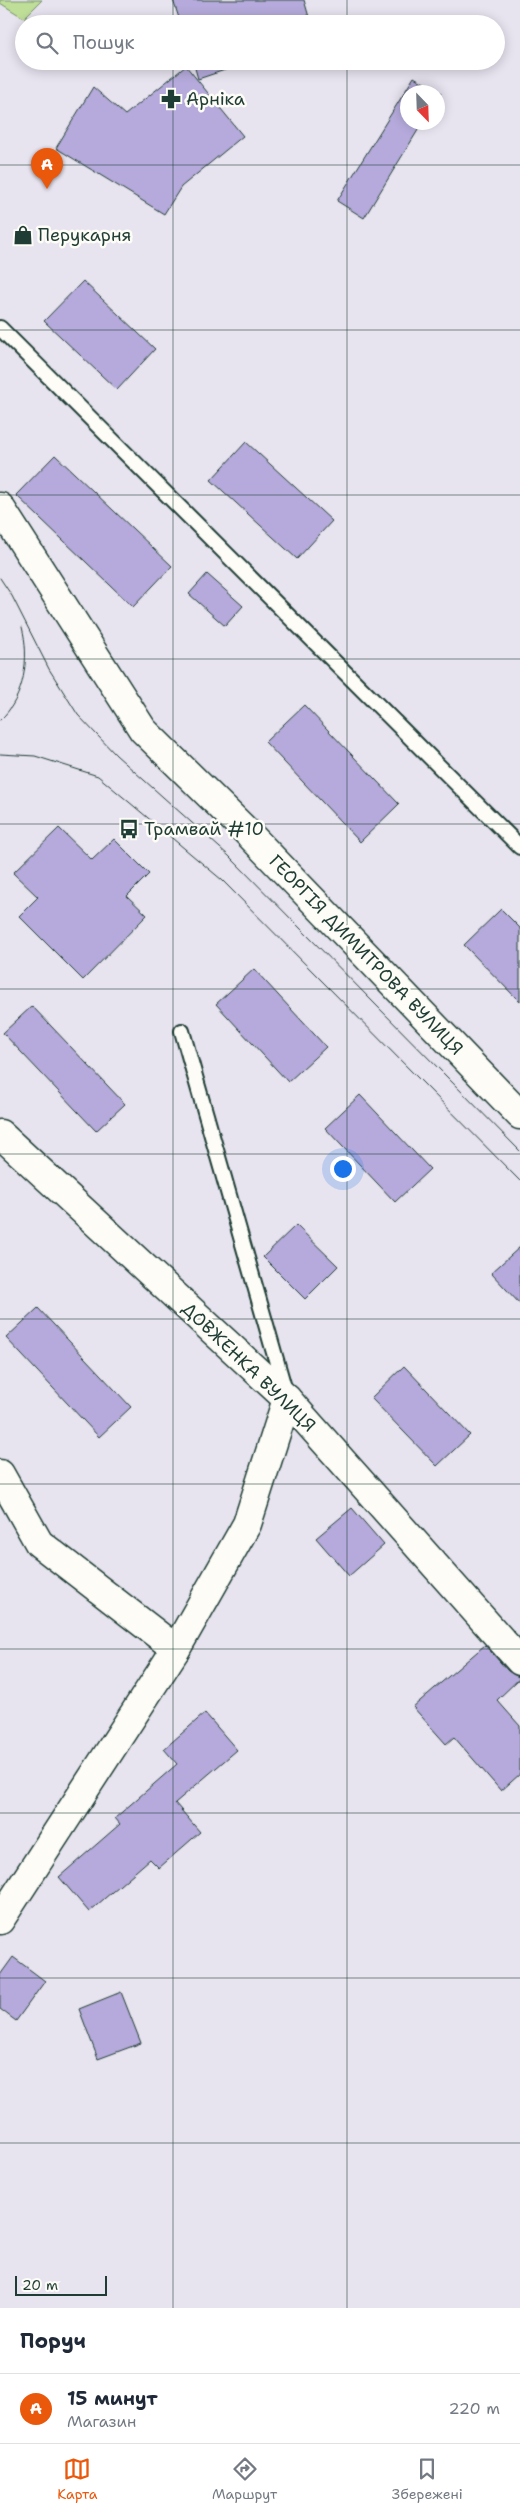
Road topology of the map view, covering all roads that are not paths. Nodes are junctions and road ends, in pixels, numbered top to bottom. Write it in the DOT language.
graph roads {
  1 [pos="0,328"];
  2 [pos="0,507"];
  3 [pos="520,847"];
  4 [pos="182,1031"];
  5 [pos="520,1115"];
  6 [pos="0,1134"];
  7 [pos="288,1399"];
  8 [pos="0,1474"];
  9 [pos="176,1649"];
  10 [pos="520,1661"];
  11 [pos="0,1920"];
  1 -- 3 [label="lane"];
  2 -- 5 [label="street, ГЕОРГІЯ ДИМИТРОВА ВУЛИЦЯ"];
  4 -- 7 [label="lane"];
  6 -- 7 [label="street, ДОВЖЕНКА ВУЛИЦЯ"];
  7 -- 9 [label="street"];
  7 -- 10 [label="street, ДОВЖЕНКА ВУЛИЦЯ"];
  8 -- 9 [label="street"];
  9 -- 11 [label="street"];
}
